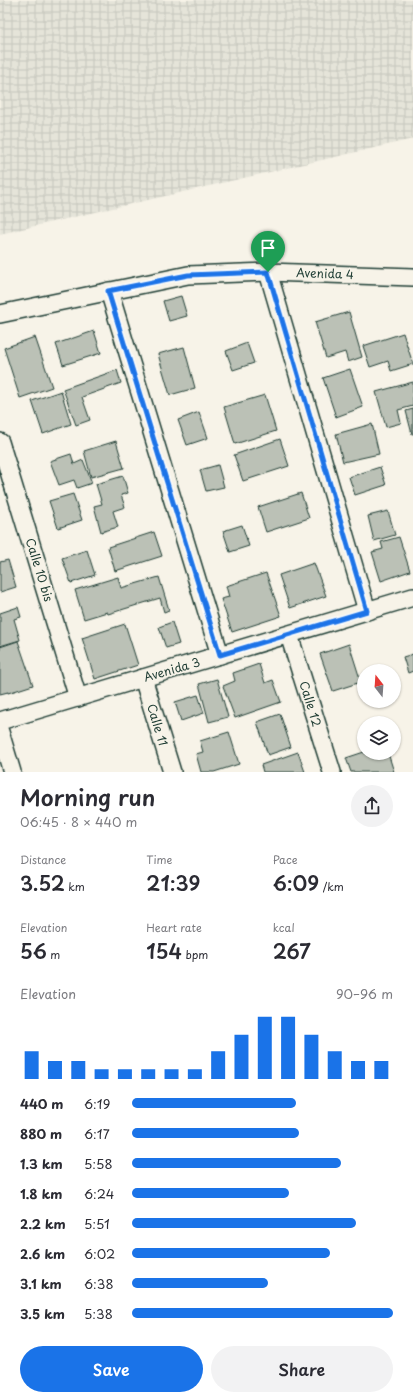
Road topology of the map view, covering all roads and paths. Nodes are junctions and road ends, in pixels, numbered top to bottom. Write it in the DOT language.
graph roads {
  1 [pos="268,272"];
  2 [pos="413,277"];
  3 [pos="108,291"];
  4 [pos="0,314"];
  5 [pos="0,442"];
  6 [pos="413,597"];
  7 [pos="367,611"];
  8 [pos="289,635"];
  9 [pos="220,655"];
  10 [pos="143,678"];
  11 [pos="78,698"];
  12 [pos="0,721"];
  13 [pos="0,732"];
  14 [pos="12,772"];
  15 [pos="172,772"];
  16 [pos="332,772"];
  1 -- 2 [label="street, Avenida 4"];
  1 -- 3 [label="street, Avenida 4"];
  1 -- 7 [label="street"];
  3 -- 4 [label="street, Avenida 4"];
  3 -- 9 [label="street"];
  5 -- 11 [label="street, Calle 10 bis"];
  6 -- 7 [label="street, Avenida 3"];
  7 -- 8 [label="street, Avenida 3"];
  8 -- 9 [label="street, Avenida 3"];
  8 -- 16 [label="street, Calle 12"];
  9 -- 10 [label="street, Avenida 3"];
  10 -- 11 [label="street, Avenida 3"];
  10 -- 15 [label="street, Calle 11"];
  11 -- 12 [label="street, Avenida 3"];
  13 -- 14 [label="street"];
}
